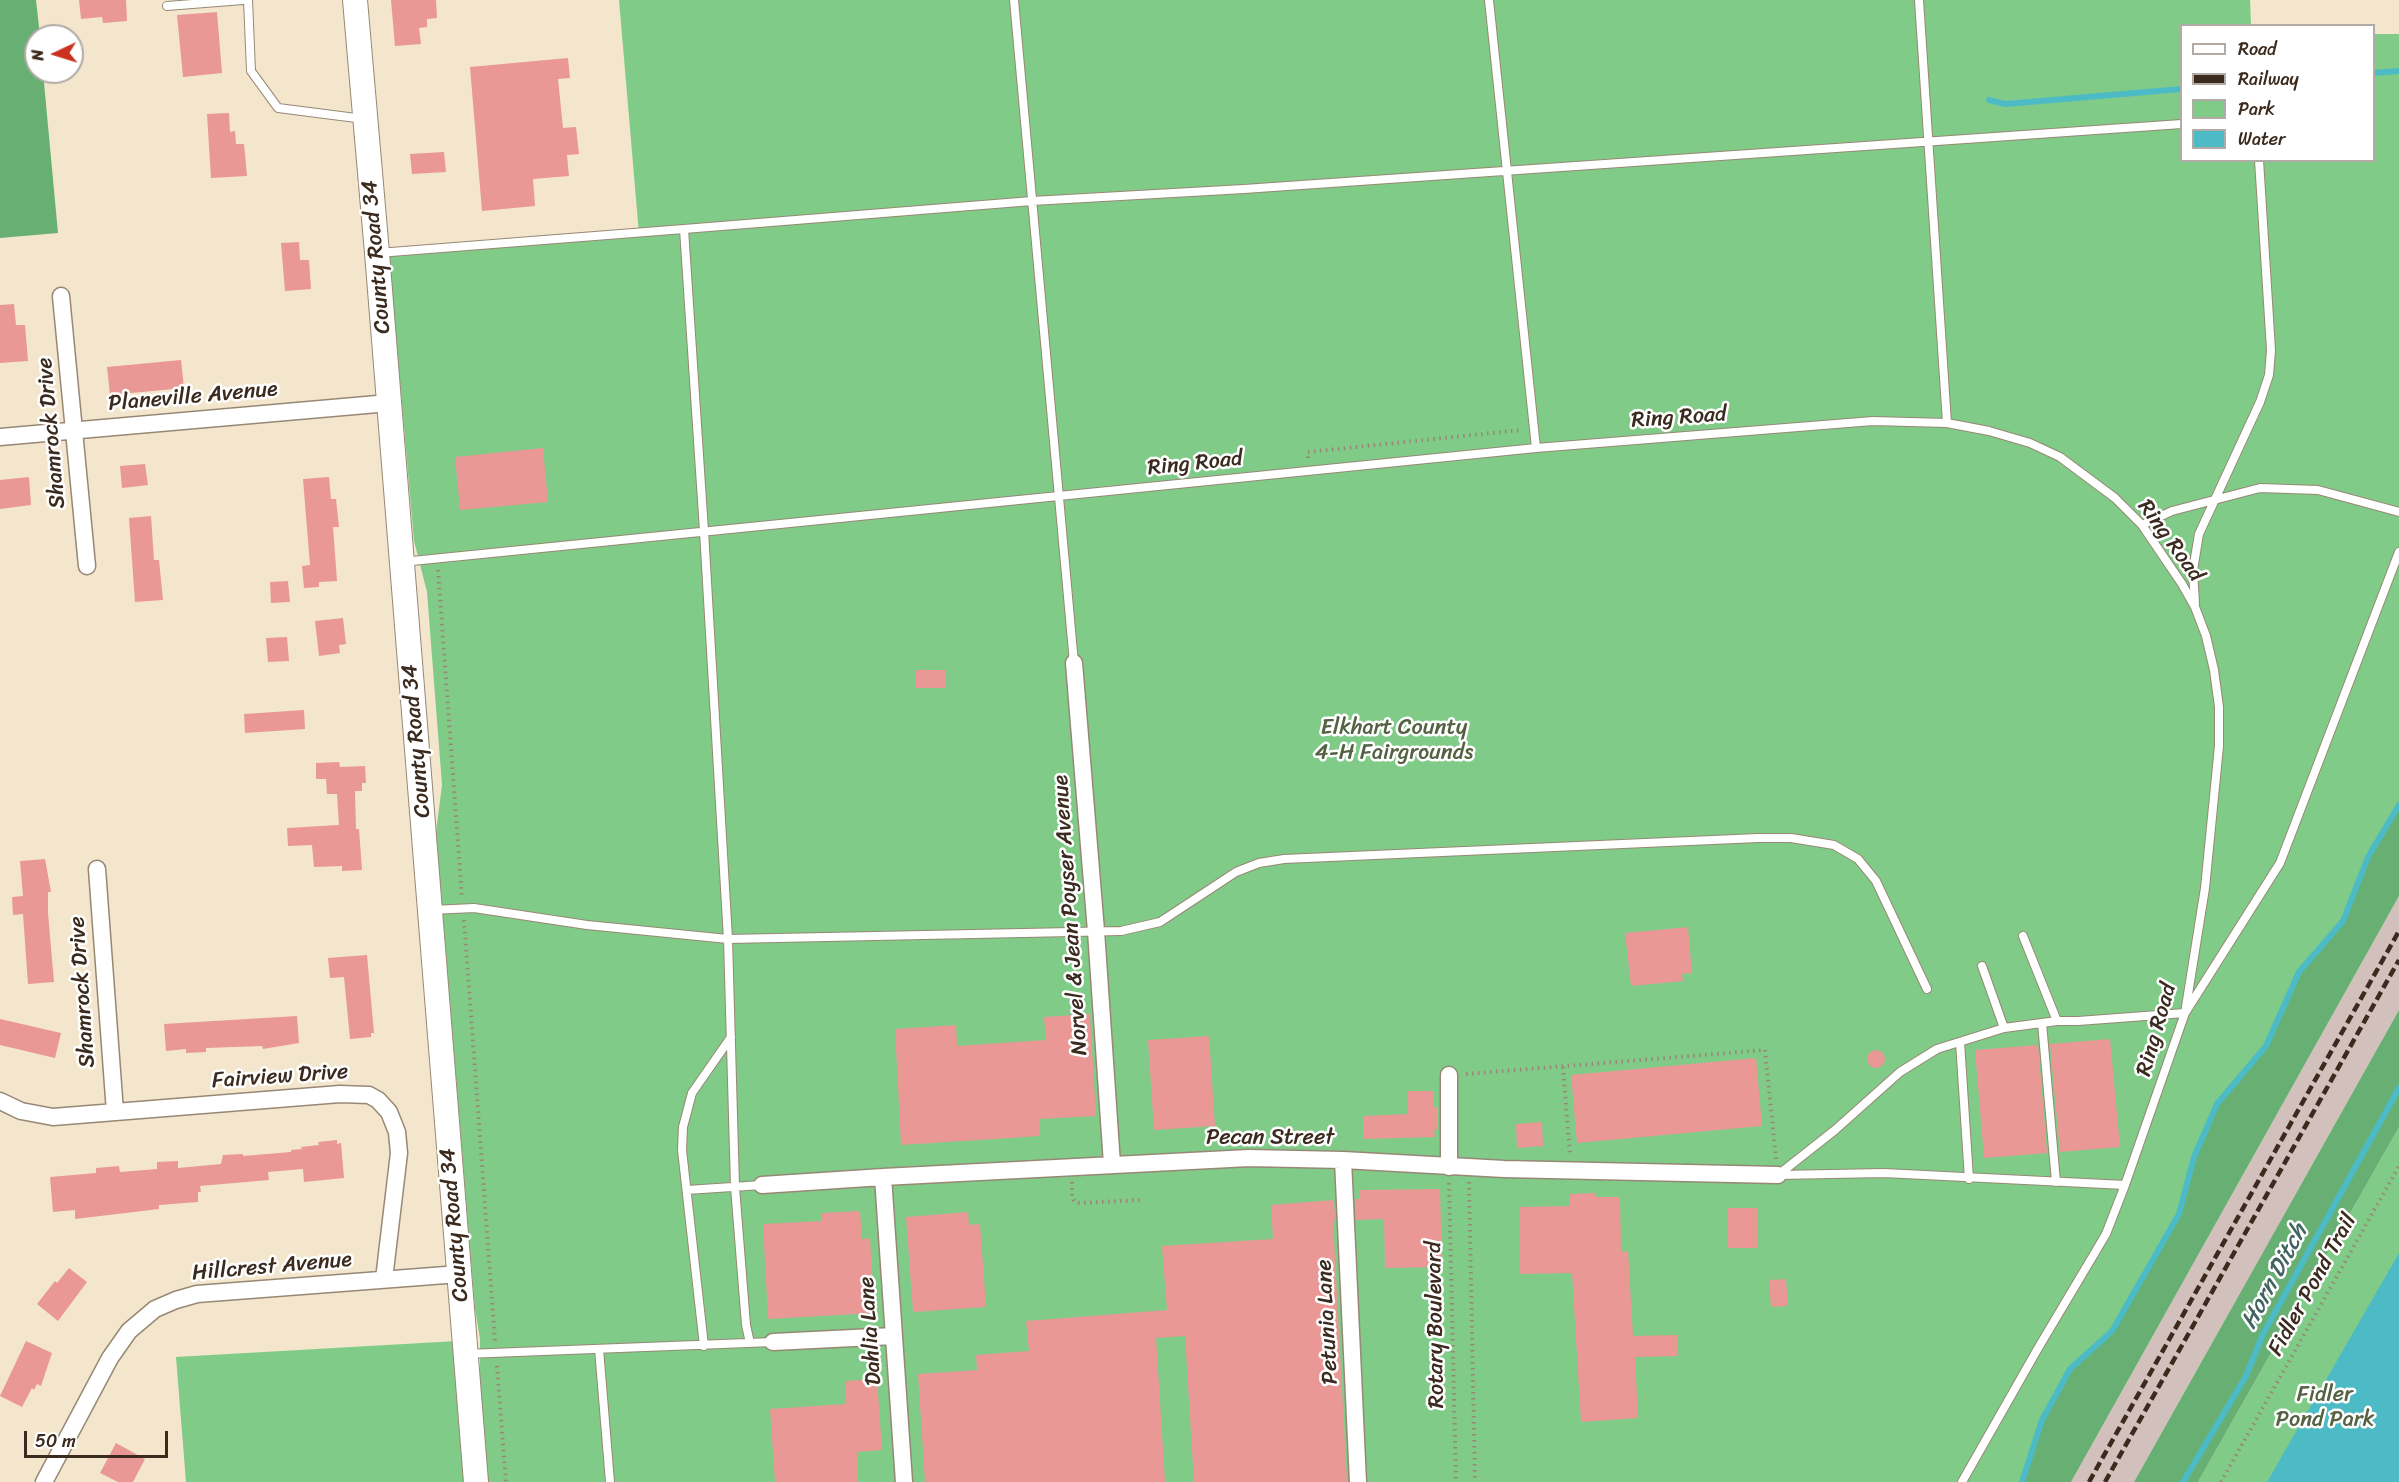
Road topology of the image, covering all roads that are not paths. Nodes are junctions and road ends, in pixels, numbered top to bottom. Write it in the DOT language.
graph roads {
  1 [pos="243,0"];
  2 [pos="248,0"];
  3 [pos="355,0"];
  4 [pos="1014,0"];
  5 [pos="1489,0"];
  6 [pos="1918,0"];
  7 [pos="167,6"];
  8 [pos="365,119"];
  9 [pos="2180,124"];
  10 [pos="1929,141"];
  11 [pos="2259,162"];
  12 [pos="1507,170"];
  13 [pos="1032,201"];
  14 [pos="684,229"];
  15 [pos="377,253"];
  16 [pos="61,296"];
  17 [pos="389,403"];
  18 [pos="1947,423"];
  19 [pos="75,429"];
  20 [pos="0,437"];
  21 [pos="1536,448"];
  22 [pos="1060,495"];
  23 [pos="2215,499"];
  24 [pos="2399,512"];
  25 [pos="2142,525"];
  26 [pos="704,531"];
  27 [pos="2399,552"];
  28 [pos="402,562"];
  29 [pos="87,567"];
  30 [pos="2195,607"];
  31 [pos="1074,663"];
  32 [pos="97,869"];
  33 [pos="430,910"];
  34 [pos="1096,931"];
  35 [pos="2023,936"];
  36 [pos="728,939"];
  37 [pos="1982,966"];
  38 [pos="1927,989"];
  39 [pos="2185,1013"];
  40 [pos="2057,1021"];
  41 [pos="2042,1023"];
  42 [pos="2004,1028"];
  43 [pos="731,1037"];
  44 [pos="1960,1042"];
  45 [pos="1457,1075"];
  46 [pos="0,1101"];
  47 [pos="115,1112"];
  48 [pos="1343,1160"];
  49 [pos="1112,1164"];
  50 [pos="1449,1167"];
  51 [pos="1778,1175"];
  52 [pos="883,1177"];
  53 [pos="1968,1179"];
  54 [pos="2056,1182"];
  55 [pos="762,1185"];
  56 [pos="2126,1185"];
  57 [pos="735,1186"];
  58 [pos="687,1190"];
  59 [pos="459,1274"];
  60 [pos="384,1279"];
  61 [pos="894,1336"];
  62 [pos="773,1342"];
  63 [pos="750,1343"];
  64 [pos="704,1346"];
  65 [pos="599,1349"];
  66 [pos="466,1354"];
  67 [pos="44,1482"];
  68 [pos="476,1482"];
  69 [pos="610,1482"];
  70 [pos="904,1482"];
  71 [pos="1358,1482"];
  72 [pos="1962,1482"];
  1 -- 7 [label="lane"];
  2 -- 8 [label="lane"];
  3 -- 8 [label="street, County Road 34"];
  4 -- 13 [label="lane"];
  5 -- 12 [label="lane"];
  6 -- 10 [label="lane"];
  8 -- 15 [label="street, County Road 34"];
  9 -- 10 [label="lane"];
  10 -- 12 [label="lane"];
  10 -- 18 [label="lane"];
  11 -- 23 [label="lane"];
  12 -- 13 [label="lane"];
  12 -- 21 [label="lane"];
  13 -- 14 [label="lane"];
  13 -- 22 [label="lane"];
  14 -- 15 [label="lane"];
  14 -- 26 [label="lane"];
  15 -- 17 [label="street, County Road 34"];
  16 -- 19 [label="street, Shamrock Drive"];
  17 -- 19 [label="street, Planeville Avenue"];
  17 -- 28 [label="street, County Road 34"];
  18 -- 21 [label="lane, Ring Road"];
  18 -- 25 [label="lane, Ring Road"];
  19 -- 20 [label="street, Planeville Avenue"];
  19 -- 29 [label="street, Shamrock Drive"];
  21 -- 22 [label="lane, Ring Road"];
  22 -- 26 [label="lane, Ring Road"];
  22 -- 31 [label="lane"];
  23 -- 24 [label="lane"];
  23 -- 25 [label="lane"];
  23 -- 30 [label="lane"];
  25 -- 30 [label="lane, Ring Road"];
  26 -- 28 [label="lane, Ring Road"];
  26 -- 36 [label="lane"];
  27 -- 39 [label="lane"];
  28 -- 33 [label="street, County Road 34"];
  30 -- 39 [label="lane, Ring Road"];
  31 -- 34 [label="street, Norvel & Jean Poyser Avenue"];
  32 -- 47 [label="street, Shamrock Drive"];
  33 -- 36 [label="lane"];
  33 -- 59 [label="street, County Road 34"];
  34 -- 36 [label="lane"];
  34 -- 38 [label="lane"];
  34 -- 49 [label="street, Norvel & Jean Poyser Avenue"];
  35 -- 40 [label="lane"];
  36 -- 43 [label="lane"];
  37 -- 42 [label="lane"];
  39 -- 40 [label="lane"];
  39 -- 56 [label="lane, Ring Road"];
  40 -- 41 [label="lane"];
  41 -- 42 [label="lane"];
  41 -- 54 [label="lane"];
  42 -- 44 [label="lane"];
  43 -- 57 [label="lane"];
  43 -- 58 [label="lane"];
  44 -- 51 [label="lane"];
  44 -- 53 [label="lane"];
  45 -- 50 [label="street"];
  46 -- 47 [label="street, Fairview Drive"];
  47 -- 60 [label="street, Fairview Drive"];
  48 -- 49 [label="street, Pecan Street"];
  48 -- 50 [label="street, Pecan Street"];
  48 -- 71 [label="street, Petunia Lane"];
  49 -- 52 [label="street, Pecan Street"];
  50 -- 51 [label="street, Pecan Street"];
  51 -- 53 [label="lane"];
  52 -- 55 [label="street, Pecan Street"];
  52 -- 61 [label="street, Dahlia Lane"];
  53 -- 54 [label="lane"];
  54 -- 56 [label="lane"];
  55 -- 57 [label="lane"];
  56 -- 72 [label="lane, Ring Road"];
  57 -- 58 [label="lane"];
  57 -- 63 [label="lane"];
  58 -- 64 [label="lane"];
  59 -- 60 [label="street, Hillcrest Avenue"];
  59 -- 66 [label="street, County Road 34"];
  60 -- 67 [label="street, Hillcrest Avenue"];
  61 -- 62 [label="street"];
  61 -- 70 [label="street, Dahlia Lane"];
  62 -- 63 [label="lane"];
  63 -- 64 [label="lane"];
  64 -- 65 [label="lane"];
  65 -- 66 [label="lane"];
  65 -- 69 [label="lane"];
  66 -- 68 [label="street, County Road 34"];
}
